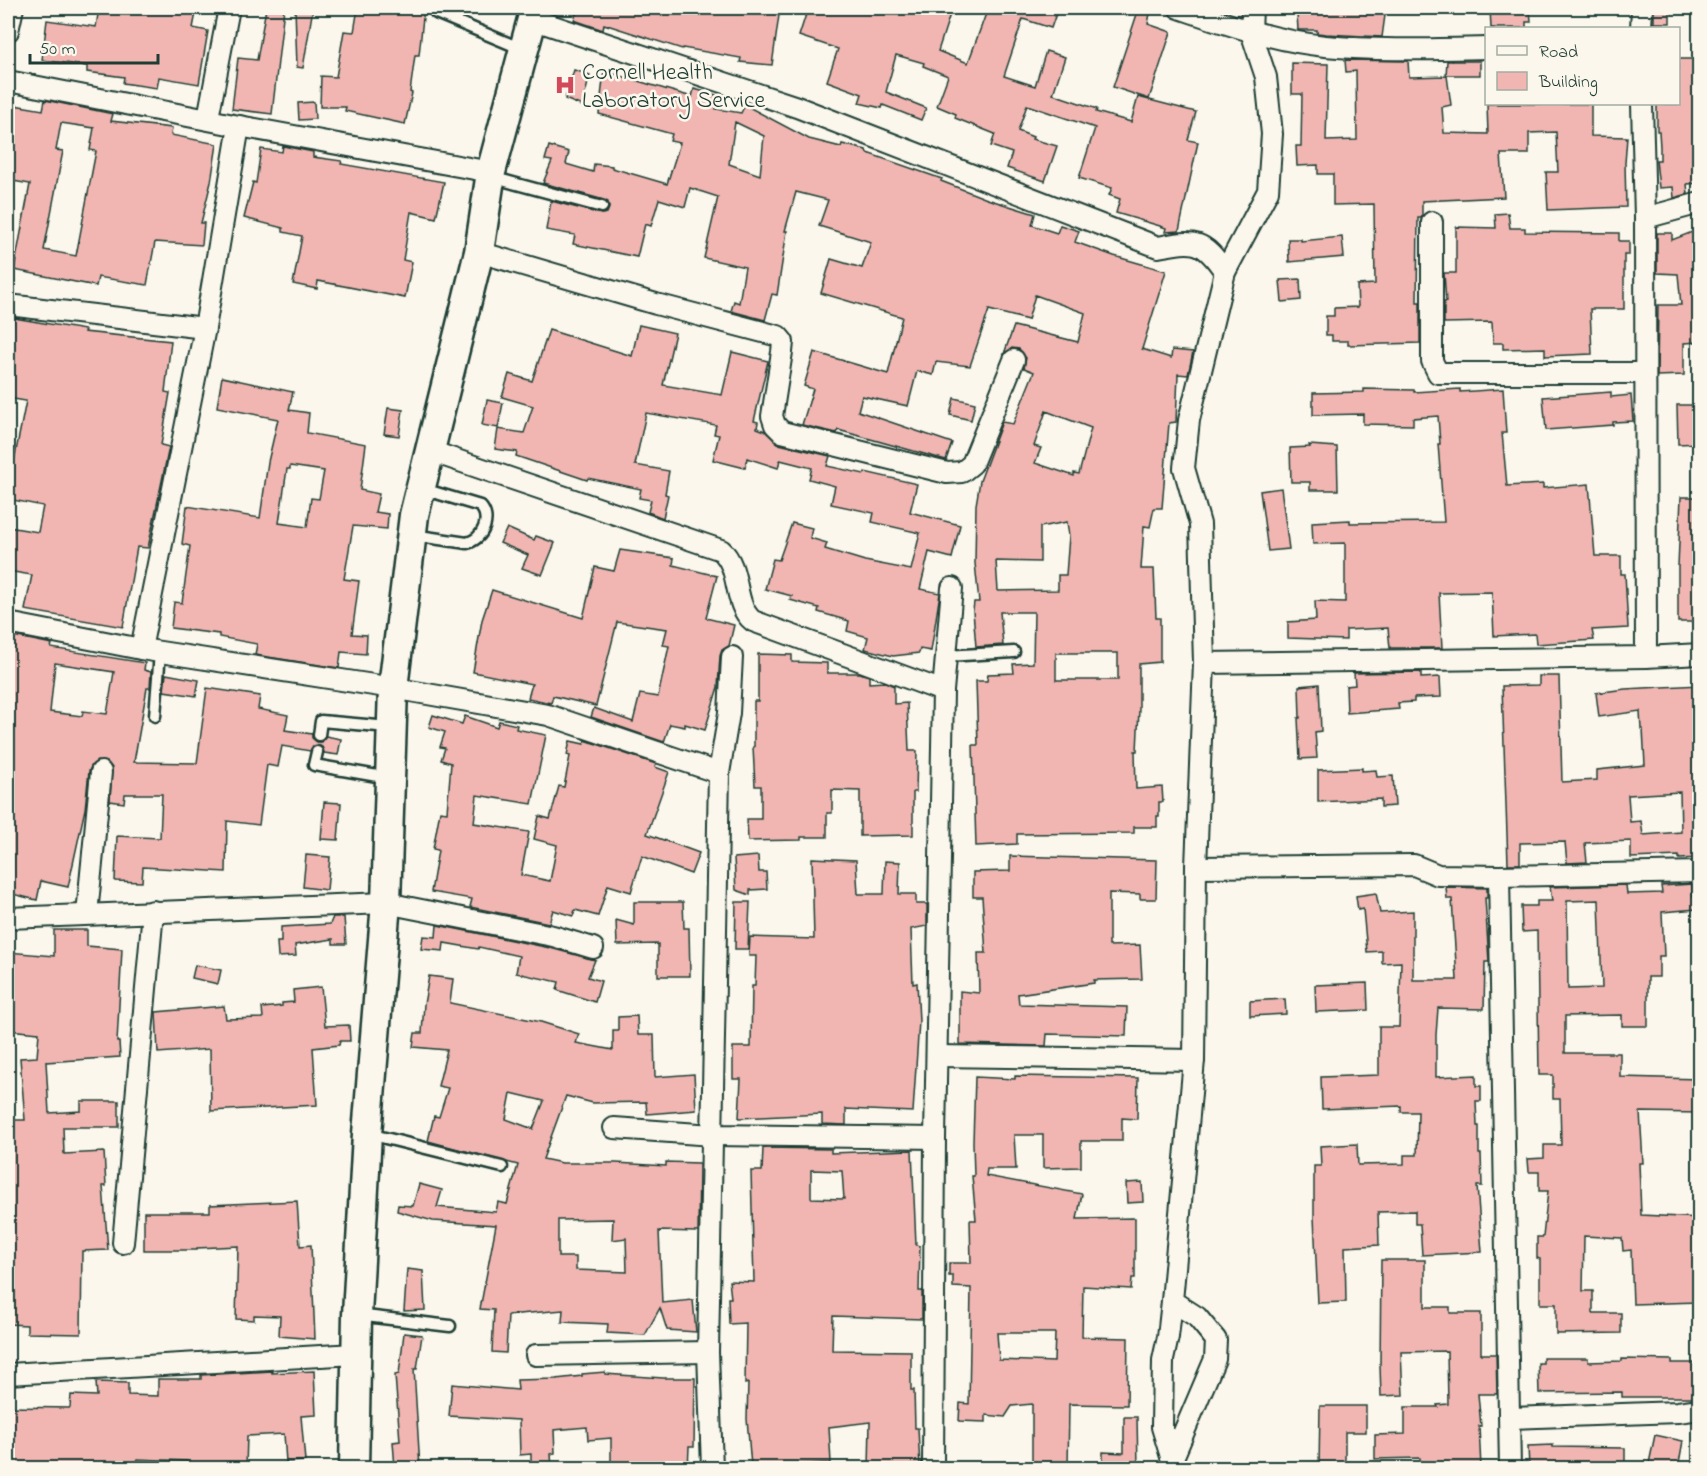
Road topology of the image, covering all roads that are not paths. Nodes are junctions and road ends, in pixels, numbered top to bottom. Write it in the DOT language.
graph roads {
  1 [pos="13,8"];
  2 [pos="229,8"];
  3 [pos="1179,8"];
  4 [pos="1252,8"];
  5 [pos="1642,8"];
  6 [pos="436,13"];
  7 [pos="533,14"];
  8 [pos="1641,27"];
  9 [pos="8,31"];
  10 [pos="1251,32"];
  11 [pos="1485,48"];
  12 [pos="524,50"];
  13 [pos="8,81"];
  14 [pos="1642,105"];
  15 [pos="208,118"];
  16 [pos="239,126"];
  17 [pos="491,174"];
  18 [pos="1700,203"];
  19 [pos="602,207"];
  20 [pos="1645,218"];
  21 [pos="1432,222"];
  22 [pos="479,252"];
  23 [pos="1225,272"];
  24 [pos="8,305"];
  25 [pos="206,328"];
  26 [pos="1014,360"];
  27 [pos="1645,373"];
  28 [pos="430,451"];
  29 [pos="420,489"];
  30 [pos="412,535"];
  31 [pos="952,588"];
  32 [pos="8,623"];
  33 [pos="141,649"];
  34 [pos="160,652"];
  35 [pos="1014,652"];
  36 [pos="1700,654"];
  37 [pos="946,656"];
  38 [pos="732,657"];
  39 [pos="1646,657"];
  40 [pos="1204,663"];
  41 [pos="393,688"];
  42 [pos="943,691"];
  43 [pos="155,716"];
  44 [pos="393,727"];
  45 [pos="319,735"];
  46 [pos="317,752"];
  47 [pos="101,772"];
  48 [pos="719,773"];
  49 [pos="390,778"];
  50 [pos="1196,867"];
  51 [pos="1700,872"];
  52 [pos="1499,876"];
  53 [pos="386,903"];
  54 [pos="153,911"];
  55 [pos="87,914"];
  56 [pos="8,918"];
  57 [pos="593,948"];
  58 [pos="937,1056"];
  59 [pos="1194,1060"];
  60 [pos="614,1128"];
  61 [pos="367,1134"];
  62 [pos="713,1135"];
  63 [pos="935,1138"];
  64 [pos="502,1167"];
  65 [pos="123,1243"];
  66 [pos="1172,1301"];
  67 [pos="357,1315"];
  68 [pos="450,1326"];
  69 [pos="708,1352"];
  70 [pos="355,1354"];
  71 [pos="536,1355"];
  72 [pos="8,1374"];
  73 [pos="1700,1409"];
  74 [pos="1510,1418"];
  75 [pos="1172,1464"];
  76 [pos="354,1468"];
  77 [pos="712,1468"];
  78 [pos="933,1468"];
  79 [pos="1510,1468"];
  1 -- 9 [label="street"];
  2 -- 15 [label="street"];
  3 -- 10 [label="street"];
  4 -- 10 [label="street"];
  5 -- 8 [label="street"];
  6 -- 12 [label="lane"];
  7 -- 12 [label="main road"];
  7 -- 23 [label="street"];
  10 -- 11 [label="street"];
  10 -- 23 [label="street"];
  12 -- 17 [label="main road"];
  13 -- 15 [label="street"];
  14 -- 20 [label="street"];
  15 -- 16 [label="street"];
  16 -- 17 [label="street"];
  16 -- 25 [label="street"];
  17 -- 19 [label="lane"];
  17 -- 22 [label="main road"];
  18 -- 20 [label="street"];
  20 -- 27 [label="street"];
  21 -- 27 [label="street"];
  22 -- 26 [label="street"];
  22 -- 28 [label="main road"];
  23 -- 40 [label="street"];
  24 -- 25 [label="street"];
  25 -- 33 [label="street"];
  27 -- 39 [label="street"];
  28 -- 29 [label="main road"];
  28 -- 42 [label="street"];
  29 -- 30 [label="main road"];
  29 -- 30 [label="lane"];
  30 -- 41 [label="main road"];
  31 -- 37 [label="street"];
  32 -- 33 [label="street"];
  33 -- 34 [label="street"];
  34 -- 41 [label="street"];
  34 -- 43 [label="lane"];
  35 -- 37 [label="lane"];
  36 -- 39 [label="street"];
  37 -- 42 [label="street"];
  38 -- 48 [label="street"];
  39 -- 40 [label="street"];
  40 -- 50 [label="street"];
  41 -- 44 [label="main road"];
  41 -- 48 [label="street"];
  42 -- 58 [label="street"];
  44 -- 45 [label="lane"];
  44 -- 49 [label="main road"];
  46 -- 49 [label="lane"];
  47 -- 55 [label="street"];
  48 -- 62 [label="street"];
  49 -- 53 [label="main road"];
  50 -- 52 [label="street"];
  50 -- 59 [label="street"];
  51 -- 52 [label="street"];
  52 -- 74 [label="street"];
  53 -- 54 [label="street"];
  53 -- 57 [label="street"];
  53 -- 61 [label="main road"];
  54 -- 55 [label="street"];
  54 -- 65 [label="street"];
  55 -- 56 [label="street"];
  58 -- 59 [label="street"];
  58 -- 63 [label="street"];
  59 -- 66 [label="street"];
  60 -- 62 [label="street"];
  61 -- 64 [label="lane"];
  61 -- 67 [label="main road"];
  62 -- 63 [label="street"];
  62 -- 69 [label="street"];
  63 -- 78 [label="street"];
  66 -- 75 [label="street"];
  66 -- 75 [label="street"];
  67 -- 68 [label="lane"];
  67 -- 70 [label="main road"];
  69 -- 71 [label="street"];
  69 -- 77 [label="street"];
  70 -- 72 [label="street"];
  70 -- 76 [label="main road"];
  73 -- 74 [label="street"];
  74 -- 79 [label="street"];
}
